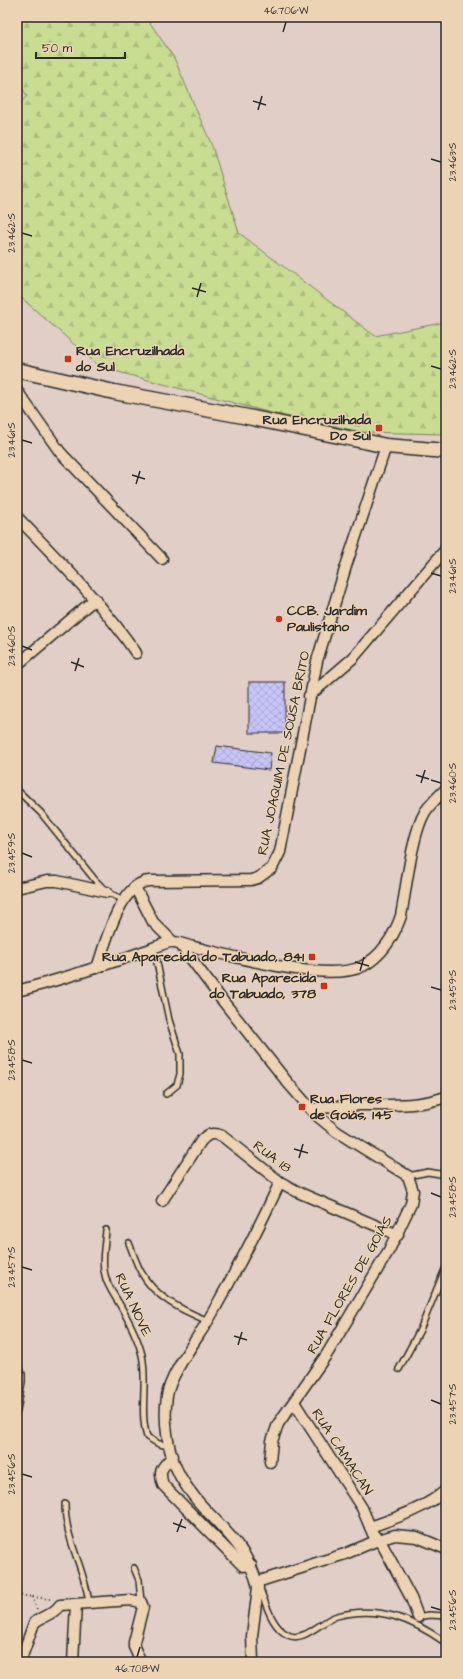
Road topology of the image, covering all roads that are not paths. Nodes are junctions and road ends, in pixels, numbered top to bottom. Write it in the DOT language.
graph roads {
  1 [pos="17,370"];
  2 [pos="17,391"];
  3 [pos="386,446"];
  4 [pos="446,451"];
  5 [pos="17,518"];
  6 [pos="446,549"];
  7 [pos="162,559"];
  8 [pos="95,599"];
  9 [pos="136,653"];
  10 [pos="17,664"];
  11 [pos="309,696"];
  12 [pos="446,789"];
  13 [pos="17,790"];
  14 [pos="135,886"];
  15 [pos="17,888"];
  16 [pos="107,892"];
  17 [pos="124,900"];
  18 [pos="176,943"];
  19 [pos="154,948"];
  20 [pos="97,968"];
  21 [pos="17,991"];
  22 [pos="166,1094"];
  23 [pos="446,1097"];
  24 [pos="310,1108"];
  25 [pos="446,1174"];
  26 [pos="408,1176"];
  27 [pos="280,1182"];
  28 [pos="162,1201"];
  29 [pos="106,1230"];
  30 [pos="398,1235"];
  31 [pos="129,1243"];
  32 [pos="446,1267"];
  33 [pos="208,1321"];
  34 [pos="17,1361"];
  35 [pos="398,1369"];
  36 [pos="294,1402"];
  37 [pos="17,1411"];
  38 [pos="170,1446"];
  39 [pos="173,1456"];
  40 [pos="270,1462"];
  41 [pos="446,1490"];
  42 [pos="66,1504"];
  43 [pos="368,1522"];
  44 [pos="378,1540"];
  45 [pos="446,1549"];
  46 [pos="251,1566"];
  47 [pos="134,1568"];
  48 [pos="258,1584"];
  49 [pos="140,1602"];
  50 [pos="89,1603"];
  51 [pos="76,1604"];
  52 [pos="446,1616"];
  53 [pos="414,1619"];
  54 [pos="446,1643"];
  55 [pos="20,1662"];
  56 [pos="73,1662"];
  57 [pos="140,1662"];
  58 [pos="253,1662"];
  1 -- 3 [label="street"];
  2 -- 7 [label="street"];
  3 -- 4 [label="street"];
  3 -- 11 [label="street, RUA JOAQUIM DE SOUSA BRITO"];
  5 -- 8 [label="street"];
  6 -- 11 [label="street"];
  8 -- 9 [label="street"];
  8 -- 10 [label="street"];
  11 -- 14 [label="street, RUA JOAQUIM DE SOUSA BRITO"];
  12 -- 18 [label="street"];
  13 -- 16 [label="lane"];
  14 -- 17 [label="street"];
  14 -- 18 [label="street"];
  15 -- 16 [label="street"];
  16 -- 17 [label="lane"];
  17 -- 20 [label="street"];
  18 -- 19 [label="street"];
  18 -- 24 [label="street"];
  19 -- 20 [label="street"];
  19 -- 22 [label="lane"];
  20 -- 21 [label="street"];
  23 -- 24 [label="street"];
  24 -- 26 [label="street"];
  25 -- 26 [label="lane"];
  26 -- 30 [label="street, RUA FLORES DE GOIÁS"];
  27 -- 28 [label="street, RUA 18"];
  27 -- 30 [label="street, RUA 18"];
  27 -- 33 [label="street"];
  29 -- 38 [label="lane, RUA NOVE"];
  30 -- 36 [label="street, RUA FLORES DE GOIÁS"];
  31 -- 33 [label="lane"];
  32 -- 35 [label="lane"];
  33 -- 38 [label="street"];
  34 -- 37 [label="lane"];
  36 -- 40 [label="street, RUA FLORES DE GOIÁS"];
  36 -- 43 [label="street, RUA CAMACAN"];
  38 -- 39 [label="street"];
  39 -- 46 [label="street"];
  39 -- 46 [label="street"];
  41 -- 43 [label="street"];
  42 -- 50 [label="lane"];
  43 -- 44 [label="street, RUA CAMACAN"];
  44 -- 45 [label="street"];
  44 -- 48 [label="street"];
  44 -- 53 [label="street, RUA CAMACAN"];
  46 -- 48 [label="street"];
  47 -- 49 [label="lane"];
  48 -- 53 [label="lane"];
  48 -- 58 [label="street"];
  49 -- 50 [label="street"];
  49 -- 57 [label="street"];
  50 -- 51 [label="street"];
  51 -- 55 [label="street"];
  51 -- 56 [label="street"];
  52 -- 53 [label="lane"];
  53 -- 54 [label="lane"];
}
